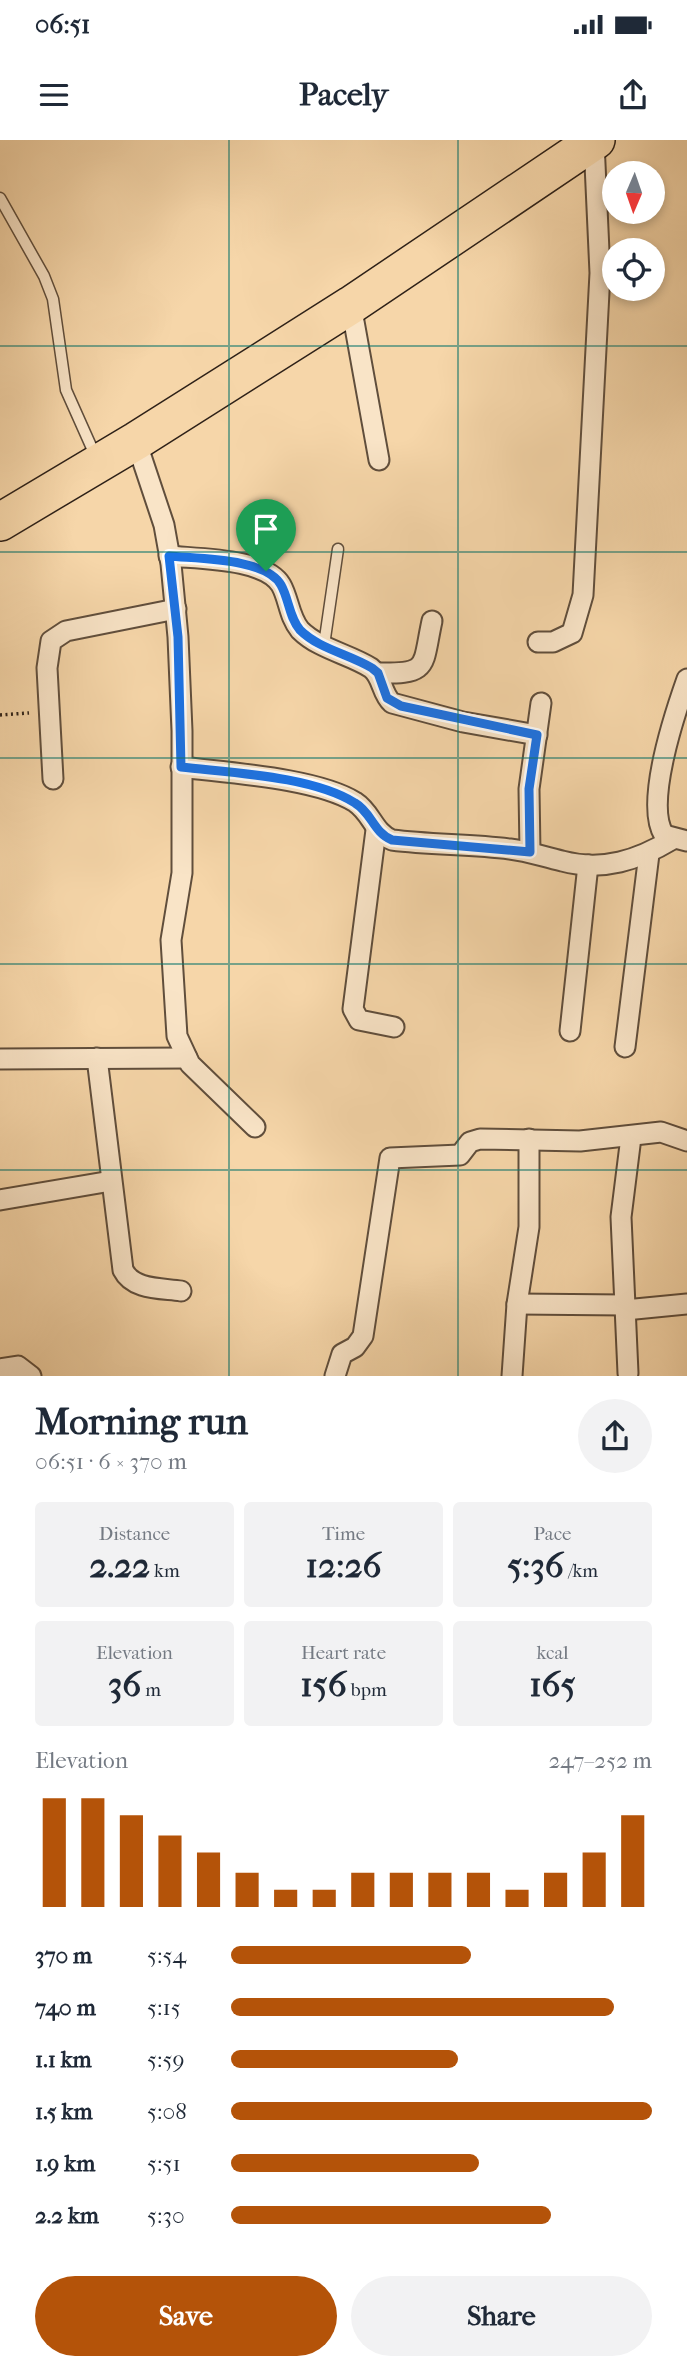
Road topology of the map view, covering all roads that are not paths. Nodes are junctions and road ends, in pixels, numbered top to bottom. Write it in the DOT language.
graph roads {
  1 [pos="594,141"];
  2 [pos="0,198"];
  3 [pos="351,305"];
  4 [pos="136,442"];
  5 [pos="379,460"];
  6 [pos="98,462"];
  7 [pos="0,523"];
  8 [pos="338,549"];
  9 [pos="169,556"];
  10 [pos="176,609"];
  11 [pos="432,621"];
  12 [pos="538,642"];
  13 [pos="324,645"];
  14 [pos="378,673"];
  15 [pos="687,679"];
  16 [pos="541,703"];
  17 [pos="537,735"];
  18 [pos="181,767"];
  19 [pos="52,779"];
  20 [pos="376,830"];
  21 [pos="680,840"];
  22 [pos="530,852"];
  23 [pos="649,853"];
  24 [pos="588,865"];
  25 [pos="394,1027"];
  26 [pos="570,1031"];
  27 [pos="625,1047"];
  28 [pos="97,1058"];
  29 [pos="187,1058"];
  30 [pos="0,1059"];
  31 [pos="255,1127"];
  32 [pos="631,1137"];
  33 [pos="529,1139"];
  34 [pos="687,1141"];
  35 [pos="111,1181"];
  36 [pos="0,1200"];
  37 [pos="181,1291"];
  38 [pos="517,1304"];
  39 [pos="687,1304"];
  40 [pos="625,1308"];
  41 [pos="0,1369"];
  42 [pos="628,1373"];
  43 [pos="31,1376"];
  44 [pos="335,1376"];
  45 [pos="512,1376"];
  1 -- 3 [label="highway"];
  1 -- 12 [label="street"];
  2 -- 6 [label="lane"];
  3 -- 4 [label="highway"];
  3 -- 5 [label="street"];
  4 -- 6 [label="highway"];
  4 -- 9 [label="street"];
  6 -- 7 [label="highway"];
  8 -- 13 [label="lane"];
  9 -- 10 [label="street"];
  9 -- 13 [label="street"];
  10 -- 18 [label="street"];
  10 -- 19 [label="street"];
  11 -- 14 [label="street"];
  13 -- 14 [label="street"];
  14 -- 17 [label="street"];
  15 -- 21 [label="street"];
  16 -- 17 [label="street"];
  17 -- 22 [label="street"];
  18 -- 20 [label="street"];
  18 -- 29 [label="street"];
  20 -- 22 [label="street"];
  20 -- 25 [label="street"];
  21 -- 23 [label="street"];
  22 -- 24 [label="street"];
  23 -- 24 [label="street"];
  23 -- 27 [label="street"];
  24 -- 26 [label="street"];
  28 -- 29 [label="street"];
  28 -- 30 [label="street"];
  28 -- 35 [label="street"];
  29 -- 31 [label="street"];
  32 -- 33 [label="street"];
  32 -- 34 [label="street"];
  32 -- 40 [label="street"];
  33 -- 38 [label="street"];
  33 -- 44 [label="street"];
  35 -- 36 [label="street"];
  35 -- 37 [label="street"];
  38 -- 40 [label="street"];
  38 -- 45 [label="street"];
  39 -- 40 [label="street"];
  40 -- 42 [label="street"];
  41 -- 43 [label="street"];
}
